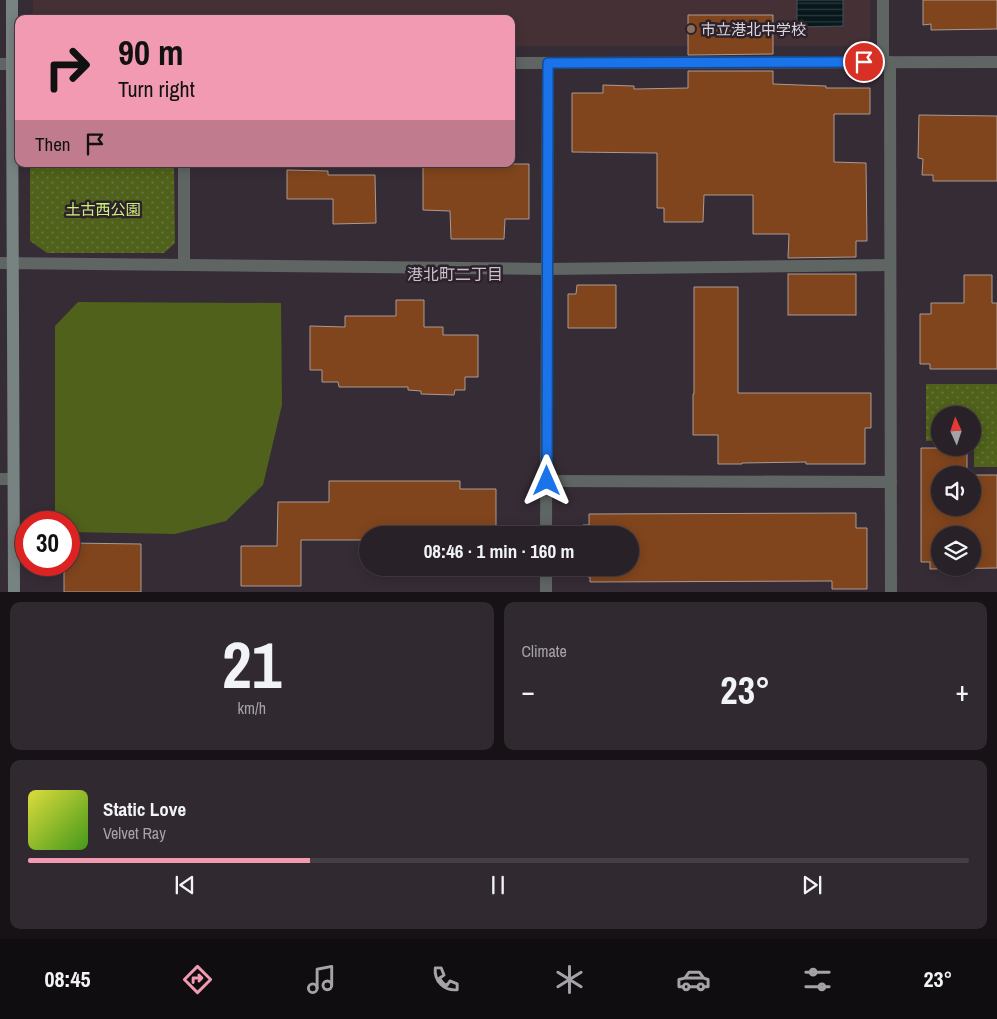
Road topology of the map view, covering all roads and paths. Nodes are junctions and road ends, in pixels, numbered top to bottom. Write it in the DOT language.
graph roads {
  1 [pos="12,0"];
  2 [pos="883,0"];
  3 [pos="886,62"];
  4 [pos="997,62"];
  5 [pos="515,63"];
  6 [pos="548,63"];
  7 [pos="10,64"];
  8 [pos="184,167"];
  9 [pos="6,263"];
  10 [pos="184,265"];
  11 [pos="890,266"];
  12 [pos="547,269"];
  13 [pos="7,479"];
  14 [pos="547,481"];
  15 [pos="891,482"];
  16 [pos="546,526"];
  17 [pos="546,576"];
  18 [pos="14,592"];
  19 [pos="546,592"];
  20 [pos="891,592"];
  1 -- 7 [label="street"];
  2 -- 3 [label="street"];
  3 -- 4 [label="street"];
  3 -- 6 [label="street"];
  3 -- 11 [label="street"];
  5 -- 6 [label="street"];
  6 -- 12 [label="street"];
  7 -- 9 [label="street"];
  8 -- 10 [label="street"];
  9 -- 10 [label="street"];
  9 -- 13 [label="street"];
  10 -- 12 [label="street"];
  11 -- 12 [label="street"];
  11 -- 15 [label="street"];
  12 -- 14 [label="street"];
  13 -- 18 [label="street"];
  14 -- 15 [label="street"];
  14 -- 16 [label="street"];
  15 -- 20 [label="street"];
  17 -- 19 [label="street"];
}
